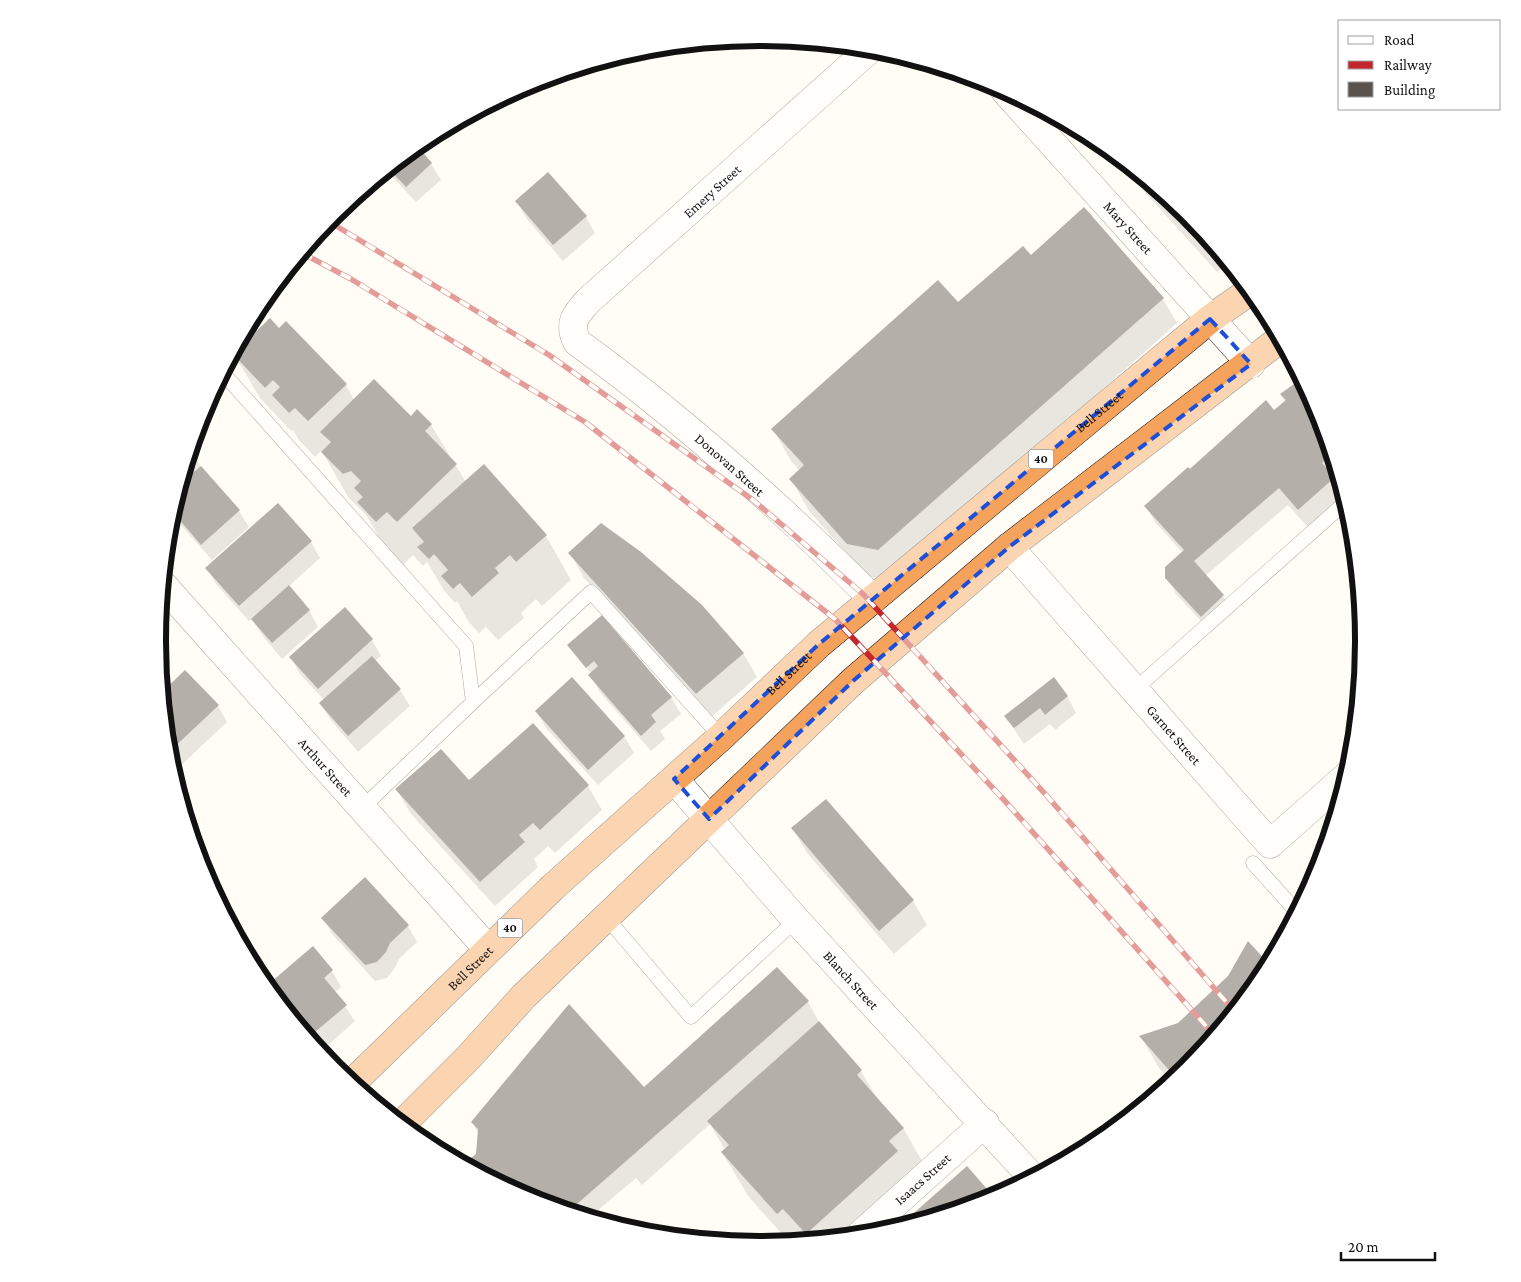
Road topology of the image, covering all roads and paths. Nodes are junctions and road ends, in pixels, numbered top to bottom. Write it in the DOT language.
graph roads {
  1 [pos="863,55"];
  2 [pos="1019,106"];
  3 [pos="1244,295"];
  4 [pos="1210,319"];
  5 [pos="577,342"];
  6 [pos="1276,344"];
  7 [pos="1251,364"];
  8 [pos="227,378"];
  9 [pos="1340,507"];
  10 [pos="1009,547"];
  11 [pos="168,592"];
  12 [pos="873,599"];
  13 [pos="1133,691"];
  14 [pos="473,702"];
  15 [pos="721,737"];
  16 [pos="674,779"];
  17 [pos="1338,784"];
  18 [pos="363,807"];
  19 [pos="709,819"];
  20 [pos="1253,863"];
  21 [pos="1292,907"];
  22 [pos="606,917"];
  23 [pos="796,920"];
  24 [pos="488,949"];
  25 [pos="357,1078"];
  26 [pos="408,1120"];
  27 [pos="985,1124"];
  28 [pos="1028,1172"];
  29 [pos="871,1225"];
  1 -- 5 [label="street, Emery Street"];
  2 -- 4 [label="street, Mary Street"];
  3 -- 4 [label="highway, Bell Street / 40"];
  4 -- 7 [label="street, Mary Street"];
  4 -- 12 [label="highway, Bell Street / 40"];
  5 -- 12 [label="street, Donovan Street"];
  6 -- 7 [label="highway"];
  7 -- 10 [label="highway"];
  8 -- 14 [label="lane"];
  9 -- 13 [label="lane"];
  10 -- 13 [label="street, Garnet Street"];
  10 -- 19 [label="highway"];
  11 -- 18 [label="street, Arthur Street"];
  12 -- 15 [label="highway, Bell Street / 40"];
  13 -- 17 [label="street, Garnet Street"];
  14 -- 15 [label="lane"];
  14 -- 18 [label="lane"];
  15 -- 16 [label="highway, Bell Street / 40"];
  16 -- 19 [label="street, Blanch Street"];
  16 -- 24 [label="highway, Bell Street / 40"];
  18 -- 24 [label="street, Arthur Street"];
  19 -- 22 [label="highway"];
  19 -- 23 [label="street, Blanch Street"];
  20 -- 21 [label="lane"];
  22 -- 23 [label="lane"];
  22 -- 26 [label="highway"];
  23 -- 27 [label="street, Blanch Street"];
  24 -- 25 [label="highway, Bell Street / 40"];
  27 -- 28 [label="street, Blanch Street"];
  27 -- 29 [label="street, Isaacs Street"];
}
